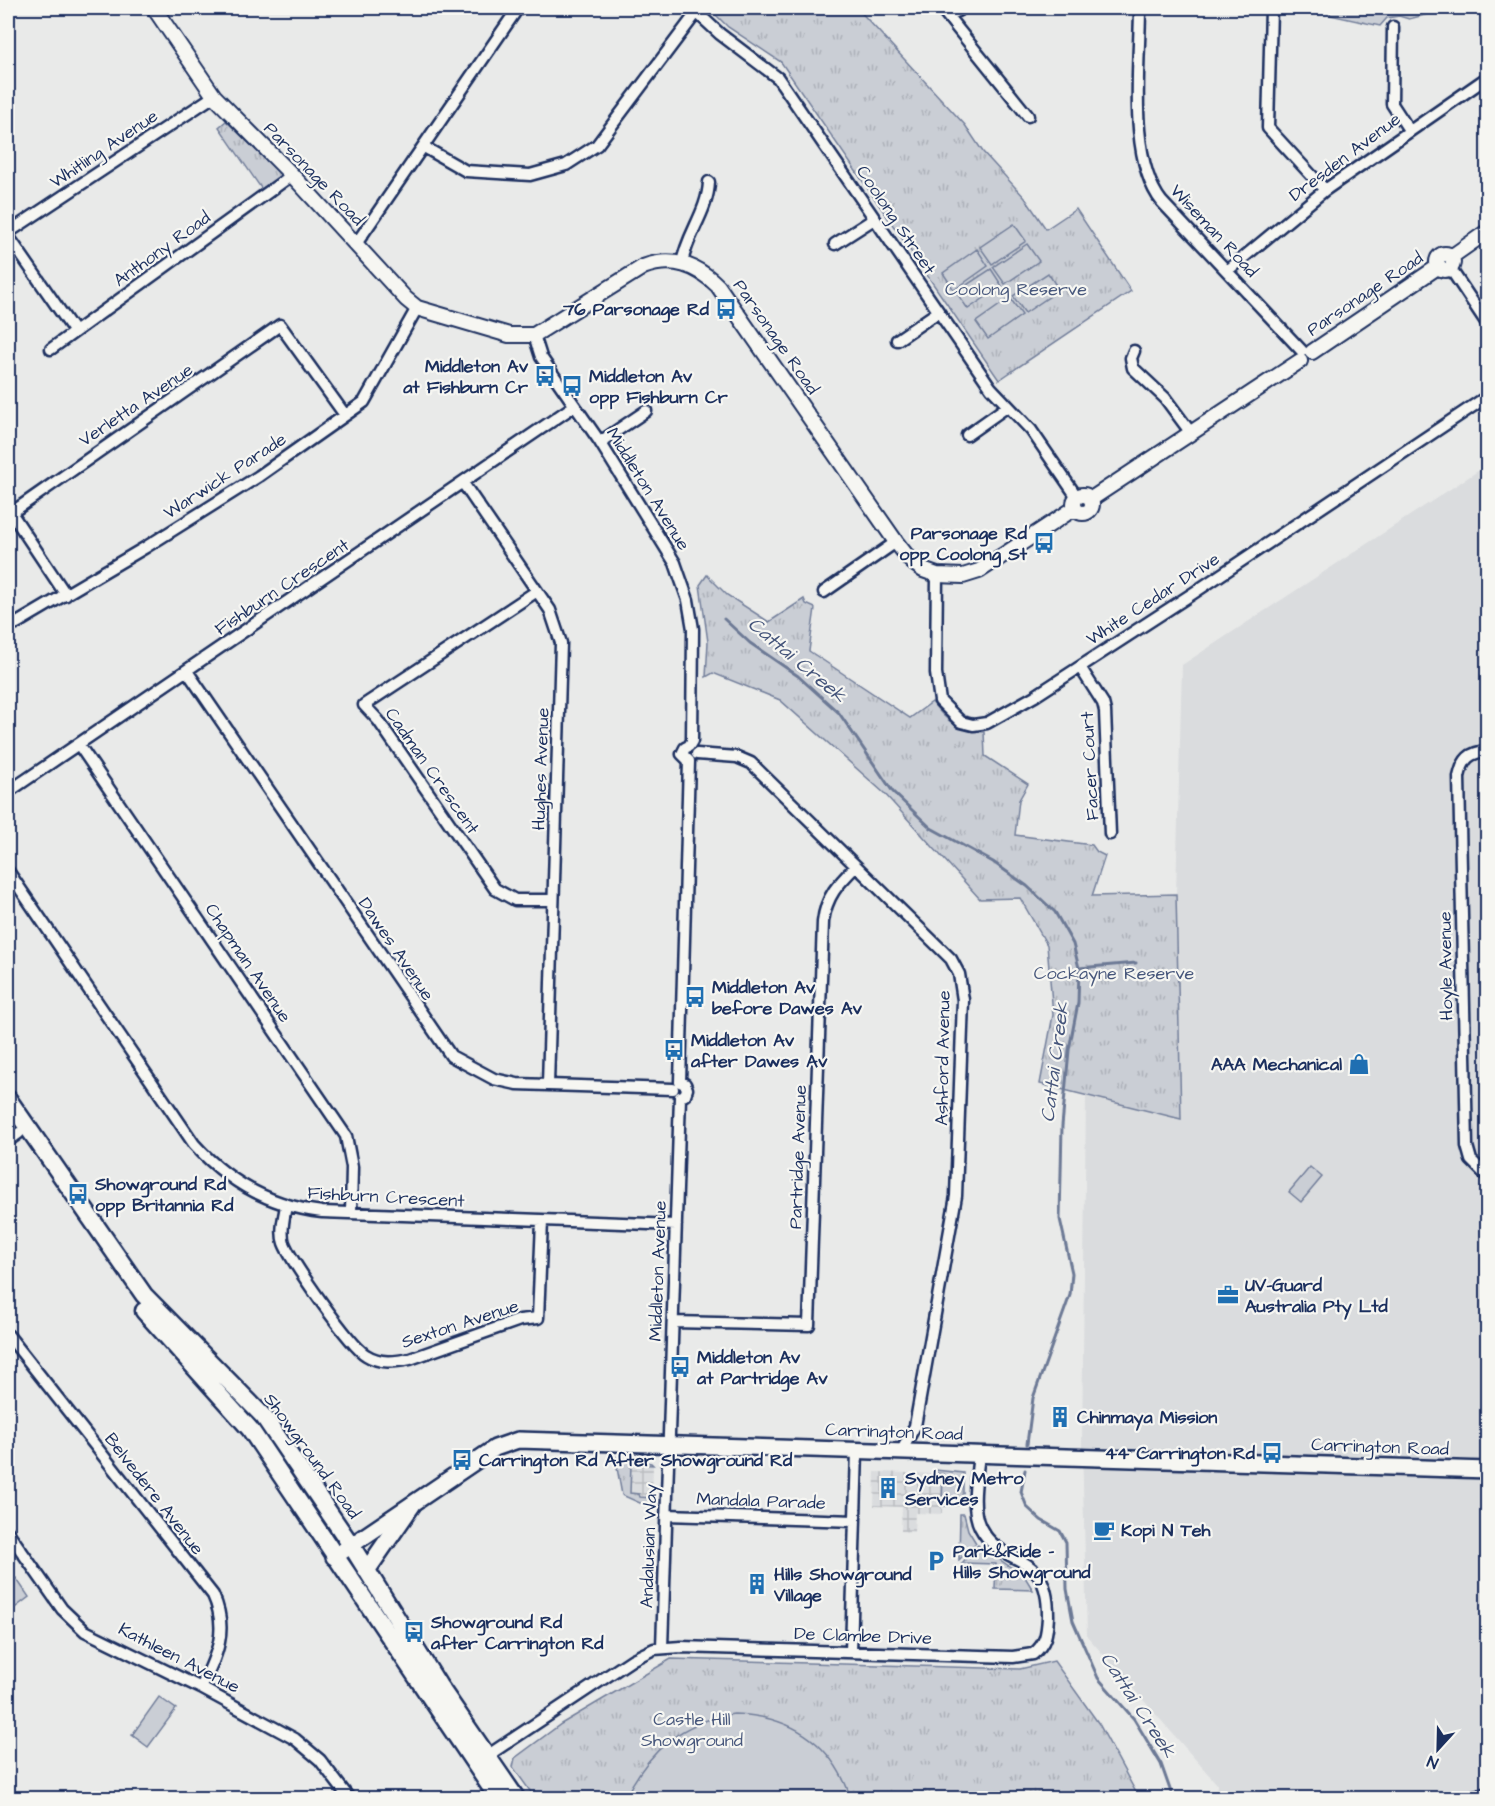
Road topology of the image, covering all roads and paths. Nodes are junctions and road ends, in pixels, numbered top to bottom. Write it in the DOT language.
graph roads {
  1 [pos="154,8"];
  2 [pos="963,8"];
  3 [pos="1140,8"];
  4 [pos="1271,8"];
  5 [pos="511,10"];
  6 [pos="694,10"];
  7 [pos="945,12"];
  8 [pos="1393,27"];
  9 [pos="1487,80"];
  10 [pos="214,96"];
  11 [pos="1028,116"];
  12 [pos="1409,130"];
  13 [pos="424,147"];
  14 [pos="292,175"];
  15 [pos="709,182"];
  16 [pos="1325,190"];
  17 [pos="874,219"];
  18 [pos="1488,231"];
  19 [pos="9,235"];
  20 [pos="356,244"];
  21 [pos="836,244"];
  22 [pos="682,263"];
  23 [pos="1446,264"];
  24 [pos="1227,271"];
  25 [pos="417,308"];
  26 [pos="938,312"];
  27 [pos="1488,325"];
  28 [pos="74,331"];
  29 [pos="534,335"];
  30 [pos="897,340"];
  31 [pos="51,349"];
  32 [pos="1134,351"];
  33 [pos="1305,355"];
  34 [pos="1488,396"];
  35 [pos="574,406"];
  36 [pos="1008,406"];
  37 [pos="646,411"];
  38 [pos="345,415"];
  39 [pos="1191,433"];
  40 [pos="967,435"];
  41 [pos="600,442"];
  42 [pos="463,483"];
  43 [pos="1076,503"];
  44 [pos="9,510"];
  45 [pos="896,542"];
  46 [pos="937,575"];
  47 [pos="537,591"];
  48 [pos="824,592"];
  49 [pos="66,595"];
  50 [pos="8,625"];
  51 [pos="1080,667"];
  52 [pos="187,671"];
  53 [pos="79,745"];
  54 [pos="1488,750"];
  55 [pos="692,754"];
  56 [pos="8,792"];
  57 [pos="1110,834"];
  58 [pos="855,866"];
  59 [pos="8,871"];
  60 [pos="553,900"];
  61 [pos="548,1085"];
  62 [pos="678,1089"];
  63 [pos="8,1099"];
  64 [pos="8,1116"];
  65 [pos="13,1137"];
  66 [pos="1488,1177"];
  67 [pos="286,1206"];
  68 [pos="351,1213"];
  69 [pos="542,1221"];
  70 [pos="676,1225"];
  71 [pos="674,1322"];
  72 [pos="8,1335"];
  73 [pos="669,1445"];
  74 [pos="857,1451"];
  75 [pos="900,1452"];
  76 [pos="979,1454"];
  77 [pos="1488,1470"];
  78 [pos="412,1505"];
  79 [pos="666,1515"];
  80 [pos="855,1521"];
  81 [pos="8,1532"];
  82 [pos="351,1545"];
  83 [pos="334,1557"];
  84 [pos="368,1570"];
  85 [pos="662,1648"];
  86 [pos="851,1652"];
  87 [pos="201,1688"];
  88 [pos="481,1761"];
  89 [pos="1488,1793"];
  90 [pos="350,1798"];
  91 [pos="498,1798"];
  92 [pos="516,1798"];
  93 [pos="1464,1798"];
  1 -- 10 [label="street, Parsonage Road"];
  2 -- 7 [label="street"];
  3 -- 24 [label="street, Wiseman Road"];
  4 -- 16 [label="street"];
  5 -- 13 [label="street"];
  6 -- 13 [label="street"];
  6 -- 17 [label="street, Coolong Street"];
  7 -- 11 [label="street"];
  8 -- 12 [label="street"];
  9 -- 12 [label="street, Dresden Avenue"];
  10 -- 14 [label="street, Parsonage Road"];
  10 -- 19 [label="street, Whitling Avenue"];
  12 -- 16 [label="street, Dresden Avenue"];
  13 -- 20 [label="street"];
  14 -- 20 [label="street, Parsonage Road"];
  14 -- 28 [label="street, Anthony Road"];
  15 -- 22 [label="street"];
  16 -- 24 [label="street, Dresden Avenue"];
  17 -- 21 [label="street"];
  17 -- 26 [label="street, Coolong Street"];
  18 -- 23 [label="street, Parsonage Road"];
  19 -- 28 [label="street"];
  20 -- 25 [label="street, Parsonage Road"];
  22 -- 29 [label="street"];
  22 -- 45 [label="street, Parsonage Road"];
  23 -- 27 [label="street"];
  23 -- 33 [label="street, Parsonage Road"];
  24 -- 33 [label="street, Wiseman Road"];
  25 -- 29 [label="street, Parsonage Road"];
  25 -- 38 [label="street, Warwick Parade"];
  26 -- 30 [label="street"];
  26 -- 36 [label="street, Coolong Street"];
  28 -- 31 [label="street, Anthony Road"];
  29 -- 35 [label="street, Middleton Avenue"];
  32 -- 39 [label="street"];
  33 -- 39 [label="street, Parsonage Road"];
  34 -- 51 [label="street, White Cedar Drive"];
  35 -- 41 [label="street, Middleton Avenue"];
  35 -- 42 [label="street, Fishburn Crescent"];
  36 -- 40 [label="street"];
  36 -- 43 [label="street, Coolong Street"];
  37 -- 41 [label="street"];
  38 -- 44 [label="street, Verletta Avenue"];
  38 -- 49 [label="street, Warwick Parade"];
  39 -- 43 [label="street, Parsonage Road"];
  41 -- 55 [label="street, Middleton Avenue"];
  42 -- 47 [label="street, Hughes Avenue"];
  42 -- 52 [label="street, Fishburn Crescent"];
  43 -- 46 [label="street, Parsonage Road"];
  44 -- 49 [label="street"];
  45 -- 46 [label="street, Parsonage Road"];
  45 -- 48 [label="street"];
  46 -- 51 [label="street, White Cedar Drive"];
  47 -- 60 [label="street, Hughes Avenue"];
  47 -- 60 [label="street, Cadman Crescent"];
  49 -- 50 [label="street, Warwick Parade"];
  51 -- 57 [label="street, Facer Court"];
  52 -- 53 [label="street, Fishburn Crescent"];
  52 -- 61 [label="street, Dawes Avenue"];
  53 -- 56 [label="street, Fishburn Crescent"];
  53 -- 68 [label="street, Chapman Avenue"];
  54 -- 66 [label="street, Hoyle Avenue"];
  55 -- 58 [label="street, Ashford Avenue"];
  55 -- 62 [label="street, Middleton Avenue"];
  58 -- 71 [label="street, Partridge Avenue"];
  58 -- 75 [label="street, Ashford Avenue"];
  59 -- 67 [label="street, Fishburn Crescent"];
  60 -- 61 [label="street, Hughes Avenue"];
  61 -- 62 [label="street, Dawes Avenue"];
  62 -- 70 [label="street, Middleton Avenue"];
  63 -- 82 [label="main road, Showground Road"];
  64 -- 65 [label="main road, Showground Road"];
  65 -- 83 [label="main road, Showground Road"];
  67 -- 68 [label="street, Fishburn Crescent"];
  67 -- 69 [label="street, Sexton Avenue"];
  68 -- 69 [label="street, Fishburn Crescent"];
  69 -- 70 [label="street, Fishburn Crescent"];
  70 -- 71 [label="street, Middleton Avenue"];
  71 -- 73 [label="street, Middleton Avenue"];
  72 -- 87 [label="street, Belvedere Avenue"];
  73 -- 74 [label="main road, Carrington Road"];
  73 -- 78 [label="main road, Carrington Road"];
  73 -- 79 [label="street, Andalusian Way"];
  74 -- 75 [label="main road, Carrington Road"];
  74 -- 80 [label="street"];
  75 -- 76 [label="main road, Carrington Road"];
  76 -- 77 [label="main road, Carrington Road"];
  76 -- 86 [label="street, De Clambe Drive"];
  78 -- 82 [label="main road, Carrington Road"];
  78 -- 84 [label="main road"];
  79 -- 80 [label="street, Mandala Parade"];
  79 -- 85 [label="street, Andalusian Way"];
  80 -- 86 [label="street"];
  81 -- 87 [label="street, Kathleen Avenue"];
  82 -- 83 [label="main road, Carrington Road"];
  82 -- 84 [label="main road, Showground Road"];
  83 -- 88 [label="main road, Showground Road"];
  84 -- 88 [label="main road, Showground Road"];
  85 -- 86 [label="street, De Clambe Drive"];
  85 -- 88 [label="street, De Clambe Drive"];
  87 -- 90 [label="street, Kathleen Avenue"];
  88 -- 91 [label="main road, Showground Road"];
  88 -- 92 [label="main road, Showground Road"];
  89 -- 93 [label="street"];
}
